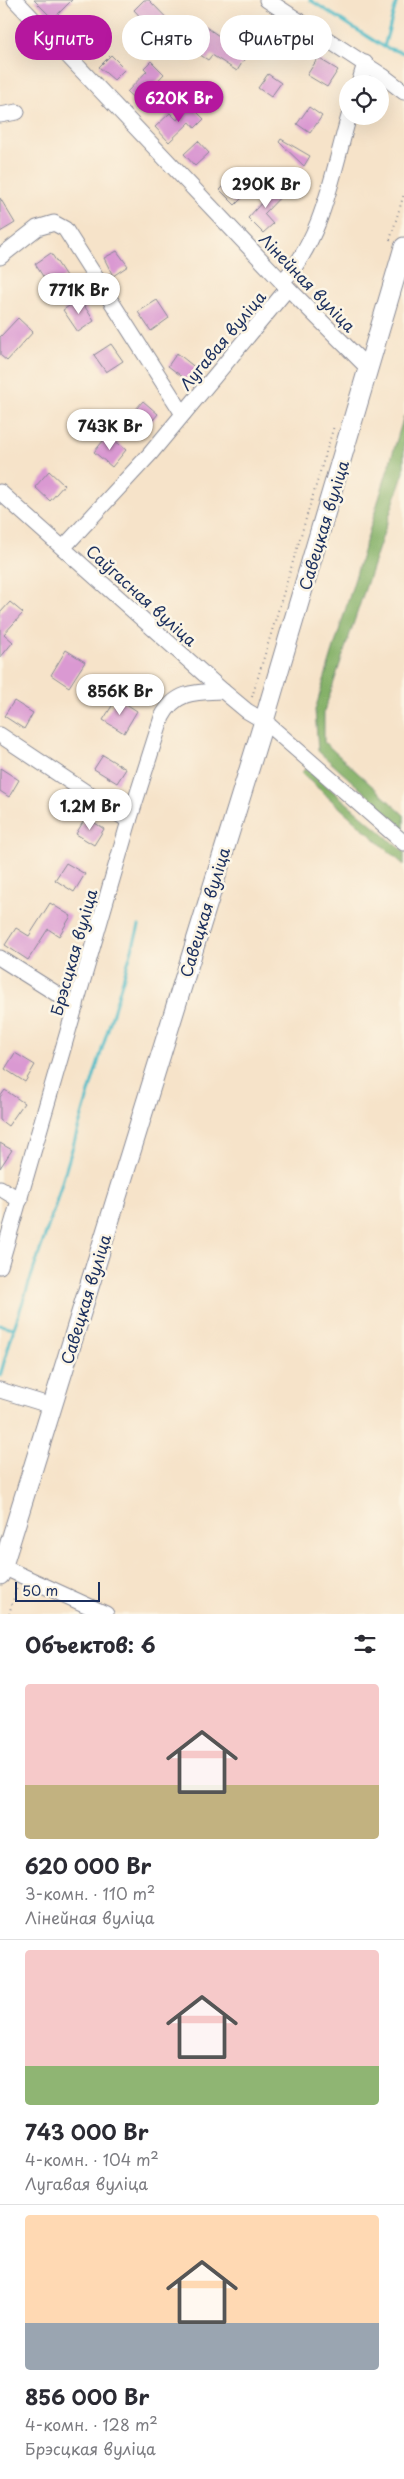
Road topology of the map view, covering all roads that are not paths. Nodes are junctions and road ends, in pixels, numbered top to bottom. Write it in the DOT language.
graph roads {
  1 [pos="15,0"];
  2 [pos="267,0"];
  3 [pos="364,63"];
  4 [pos="361,75"];
  5 [pos="404,92"];
  6 [pos="17,112"];
  7 [pos="0,115"];
  8 [pos="346,125"];
  9 [pos="397,244"];
  10 [pos="0,257"];
  11 [pos="285,285"];
  12 [pos="370,369"];
  13 [pos="183,414"];
  14 [pos="0,492"];
  15 [pos="62,548"];
  16 [pos="224,692"];
  17 [pos="264,721"];
  18 [pos="0,735"];
  19 [pos="129,821"];
  20 [pos="404,843"];
  21 [pos="0,958"];
  22 [pos="76,1006"];
  23 [pos="0,1188"];
  24 [pos="20,1200"];
  25 [pos="0,1266"];
  26 [pos="0,1390"];
  27 [pos="52,1406"];
  28 [pos="1,1571"];
  29 [pos="106,1614"];
  1 -- 11 [label="street, Лінейная вуліца"];
  2 -- 3 [label="street"];
  3 -- 4 [label="street"];
  3 -- 5 [label="street"];
  6 -- 7 [label="street"];
  8 -- 11 [label="street, Лугавая вуліца"];
  9 -- 12 [label="main road, Савецкая вуліца"];
  10 -- 13 [label="street"];
  11 -- 12 [label="street, Лінейная вуліца"];
  11 -- 13 [label="street, Лугавая вуліца"];
  12 -- 17 [label="main road, Савецкая вуліца"];
  13 -- 15 [label="street, Лугавая вуліца"];
  14 -- 15 [label="street, Саўгасная вуліца"];
  15 -- 16 [label="street, Саўгасная вуліца"];
  16 -- 17 [label="street, Саўгасная вуліца"];
  16 -- 19 [label="street, Брэсцкая вуліца"];
  17 -- 20 [label="street, Саўгасная вуліца"];
  17 -- 27 [label="main road, Савецкая вуліца"];
  18 -- 19 [label="street"];
  19 -- 22 [label="street, Брэсцкая вуліца"];
  21 -- 22 [label="street"];
  22 -- 24 [label="street, Брэсцкая вуліца"];
  23 -- 24 [label="street"];
  24 -- 25 [label="street, Брэсцкая вуліца"];
  26 -- 27 [label="street"];
  27 -- 28 [label="main road, Савецкая вуліца"];
  28 -- 29 [label="street"];
}
